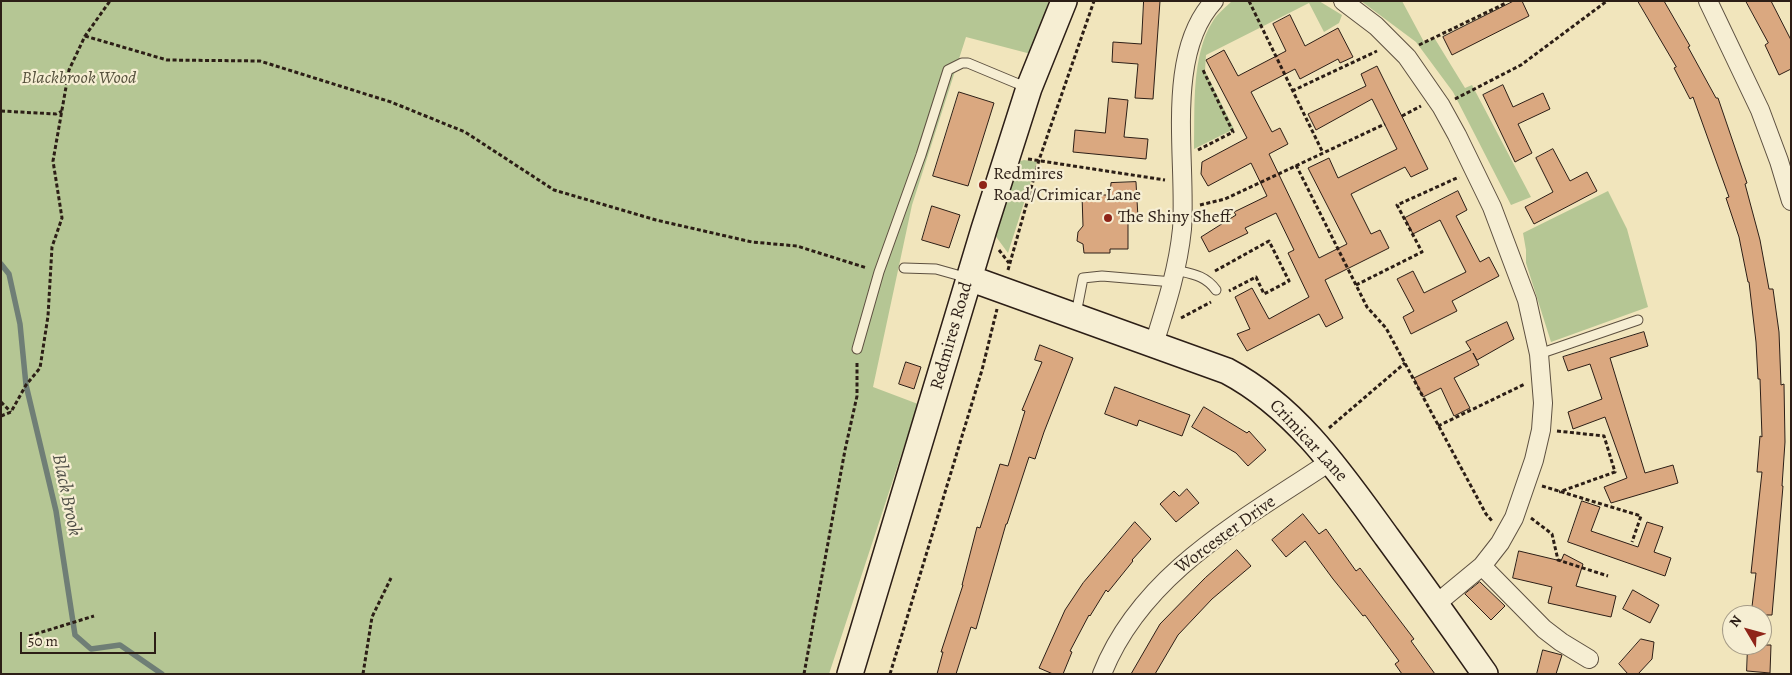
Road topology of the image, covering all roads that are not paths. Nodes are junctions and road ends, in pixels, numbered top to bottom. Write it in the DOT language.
graph roads {
  1 [pos="1064,1"];
  2 [pos="1214,1"];
  3 [pos="1343,1"];
  4 [pos="1708,1"];
  5 [pos="1029,88"];
  6 [pos="1791,200"];
  7 [pos="904,268"];
  8 [pos="1174,276"];
  9 [pos="969,278"];
  10 [pos="1218,294"];
  11 [pos="1075,316"];
  12 [pos="1638,320"];
  13 [pos="1156,337"];
  14 [pos="857,349"];
  15 [pos="1539,354"];
  16 [pos="1331,461"];
  17 [pos="1482,566"];
  18 [pos="1436,604"];
  19 [pos="1589,659"];
  20 [pos="850,674"];
  21 [pos="1102,674"];
  22 [pos="1485,674"];
  1 -- 5 [label="street, Redmires Road"];
  2 -- 8 [label="street"];
  3 -- 15 [label="street"];
  4 -- 6 [label="street"];
  5 -- 9 [label="street, Redmires Road"];
  5 -- 14 [label="lane"];
  7 -- 9 [label="lane"];
  8 -- 10 [label="lane"];
  8 -- 11 [label="lane"];
  8 -- 13 [label="street"];
  9 -- 11 [label="street, Crimicar Lane"];
  9 -- 20 [label="street, Redmires Road"];
  11 -- 13 [label="street, Crimicar Lane"];
  12 -- 15 [label="lane"];
  13 -- 16 [label="street, Crimicar Lane"];
  15 -- 17 [label="street"];
  16 -- 18 [label="street, Crimicar Lane"];
  16 -- 21 [label="street, Worcester Drive"];
  17 -- 18 [label="street"];
  17 -- 19 [label="street"];
  18 -- 22 [label="street, Crimicar Lane"];
}
